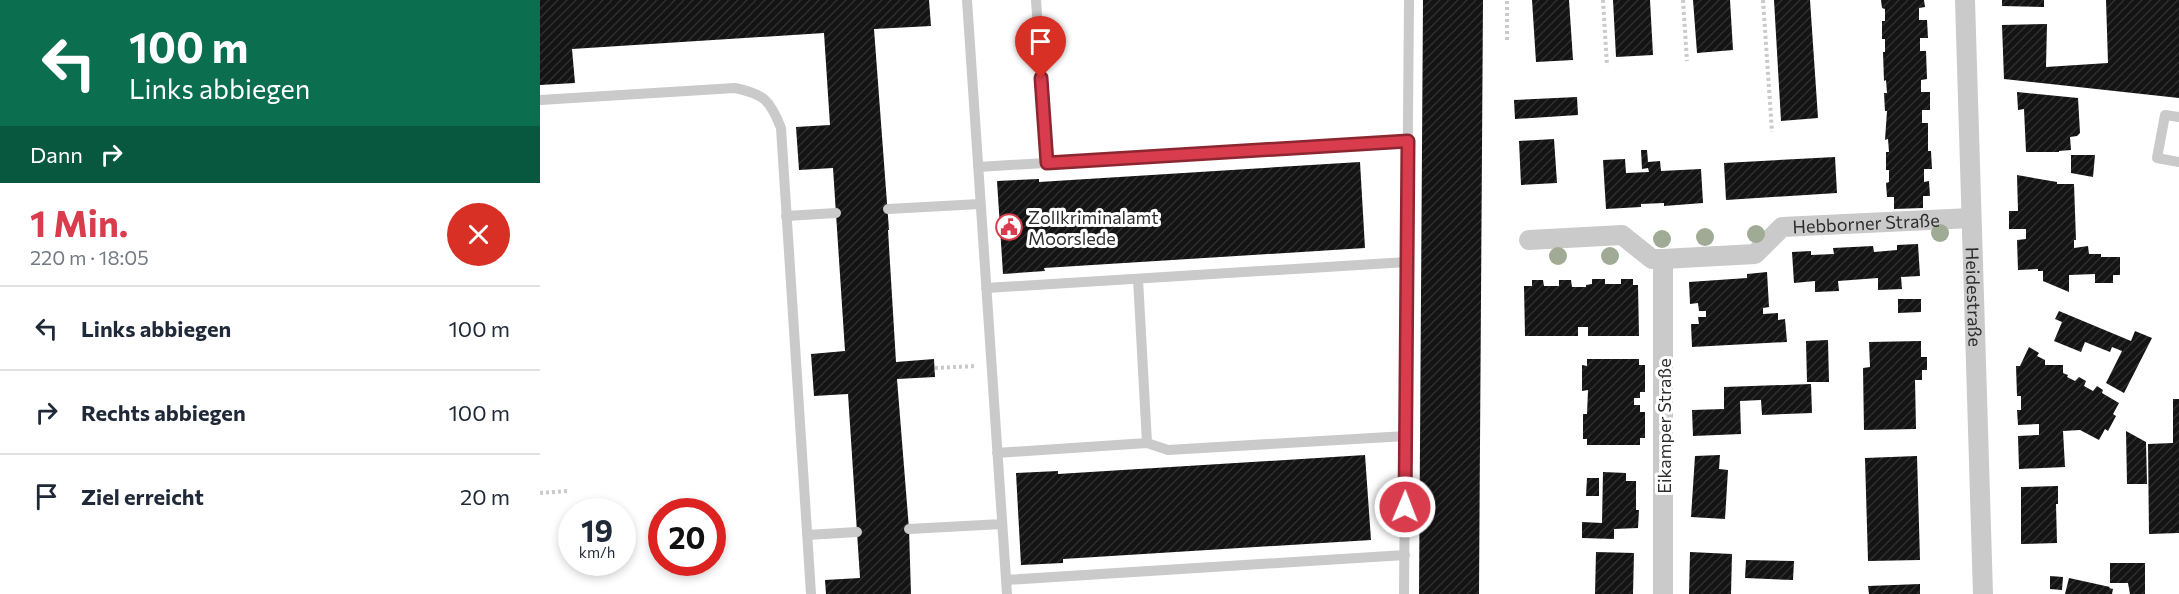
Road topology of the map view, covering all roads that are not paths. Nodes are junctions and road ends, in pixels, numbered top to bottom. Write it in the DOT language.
graph roads {
  1 [pos="967,0"];
  2 [pos="1036,0"];
  3 [pos="1409,0"];
  4 [pos="1965,0"];
  5 [pos="540,100"];
  6 [pos="2179,117"];
  7 [pos="1408,141"];
  8 [pos="2179,162"];
  9 [pos="1047,163"];
  10 [pos="978,167"];
  11 [pos="980,204"];
  12 [pos="888,209"];
  13 [pos="836,213"];
  14 [pos="786,216"];
  15 [pos="1971,218"];
  16 [pos="1529,240"];
  17 [pos="1663,259"];
  18 [pos="1407,262"];
  19 [pos="1138,279"];
  20 [pos="986,288"];
  21 [pos="1406,436"];
  22 [pos="1147,443"];
  23 [pos="997,453"];
  24 [pos="1002,524"];
  25 [pos="909,529"];
  26 [pos="857,532"];
  27 [pos="807,536"];
  28 [pos="1405,555"];
  29 [pos="1006,580"];
  30 [pos="811,594"];
  31 [pos="1007,594"];
  32 [pos="1404,594"];
  33 [pos="1664,594"];
  34 [pos="1983,594"];
  1 -- 10 [label="lane"];
  2 -- 9 [label="lane"];
  3 -- 7 [label="lane"];
  4 -- 15 [label="street, Heidestraße"];
  5 -- 14 [label="lane"];
  6 -- 8 [label="lane"];
  7 -- 9 [label="lane"];
  7 -- 18 [label="lane"];
  9 -- 10 [label="lane"];
  10 -- 11 [label="lane"];
  11 -- 12 [label="lane"];
  11 -- 20 [label="lane"];
  13 -- 14 [label="lane"];
  14 -- 27 [label="lane"];
  15 -- 17 [label="street, Hebborner Straße"];
  15 -- 34 [label="street, Heidestraße"];
  16 -- 17 [label="street, Hebborner Straße"];
  17 -- 33 [label="street, Eikamper Straße"];
  18 -- 19 [label="lane"];
  18 -- 21 [label="lane"];
  19 -- 20 [label="lane"];
  19 -- 22 [label="lane"];
  20 -- 23 [label="lane"];
  21 -- 22 [label="lane"];
  21 -- 28 [label="lane"];
  22 -- 23 [label="lane"];
  23 -- 24 [label="lane"];
  24 -- 25 [label="lane"];
  24 -- 29 [label="lane"];
  26 -- 27 [label="lane"];
  27 -- 30 [label="lane"];
  28 -- 29 [label="lane"];
  28 -- 32 [label="lane"];
  29 -- 31 [label="lane"];
}
